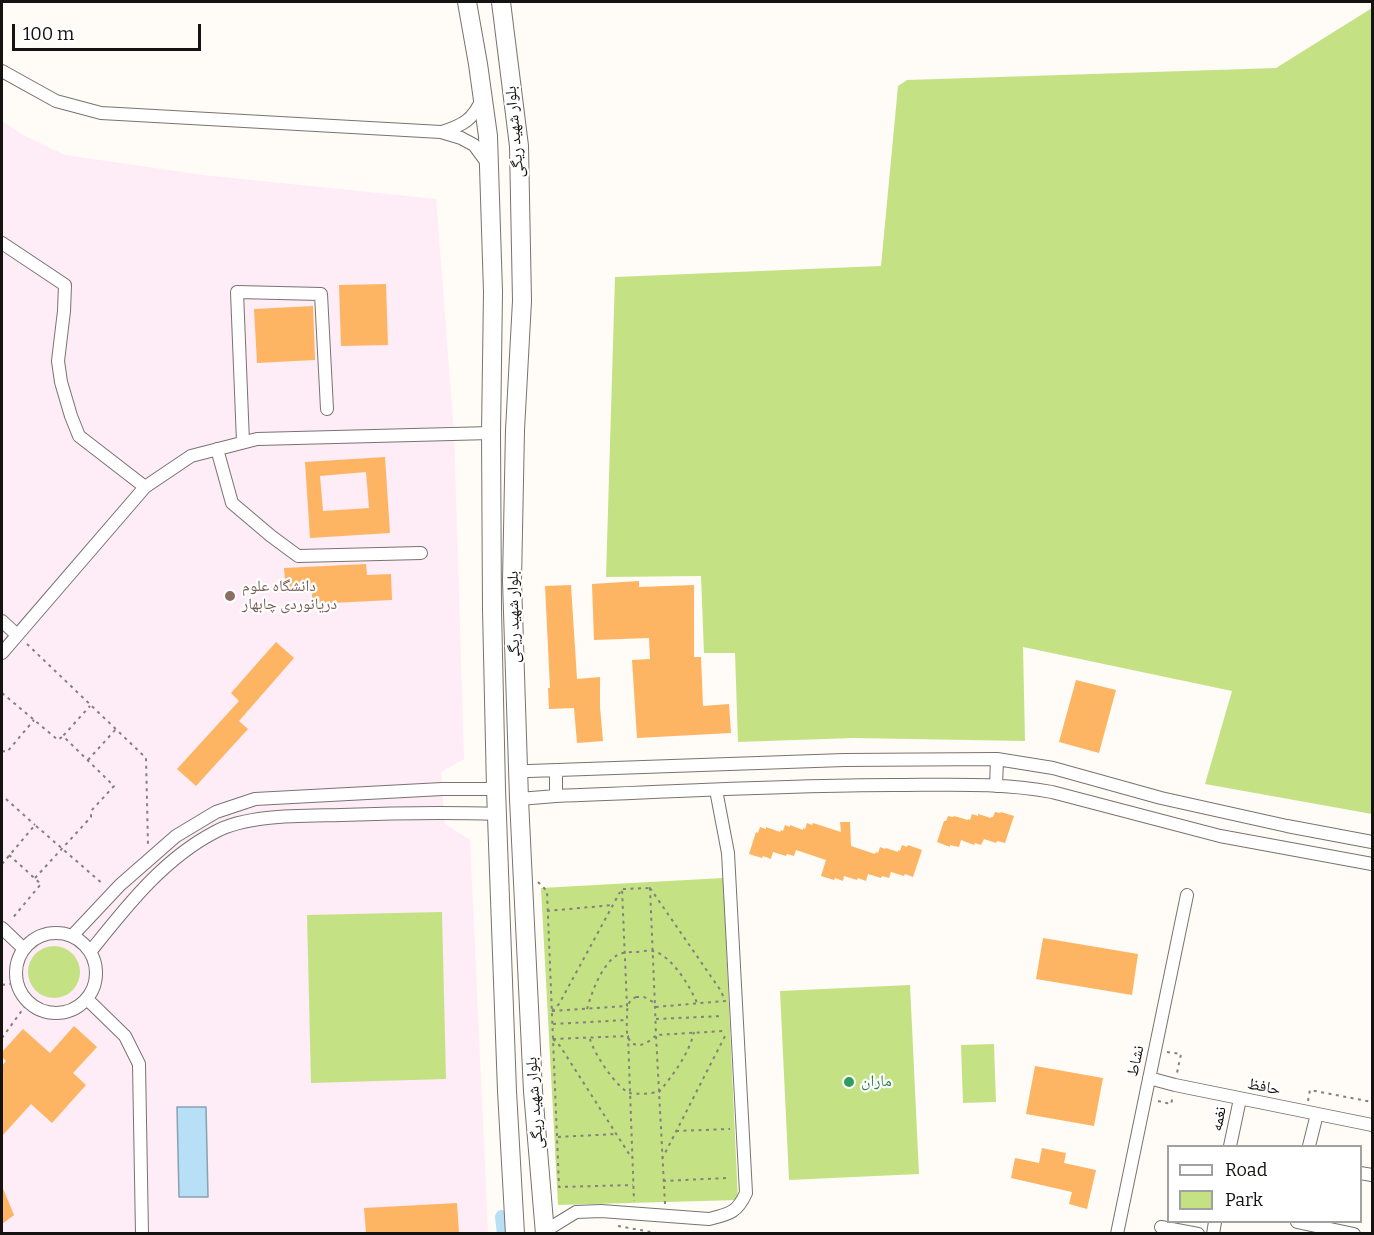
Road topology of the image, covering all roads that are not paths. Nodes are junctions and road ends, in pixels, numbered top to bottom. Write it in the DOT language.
graph roads {
  1 [pos="467,2"];
  2 [pos="501,2"];
  3 [pos="2,71"];
  4 [pos="483,97"];
  5 [pos="441,132"];
  6 [pos="489,166"];
  7 [pos="2,243"];
  8 [pos="327,409"];
  9 [pos="491,433"];
  10 [pos="243,442"];
  11 [pos="217,449"];
  12 [pos="145,488"];
  13 [pos="422,553"];
  14 [pos="2,621"];
  15 [pos="18,635"];
  16 [pos="2,653"];
  17 [pos="997,759"];
  18 [pos="518,771"];
  19 [pos="556,771"];
  20 [pos="996,786"];
  21 [pos="496,789"];
  22 [pos="716,790"];
  23 [pos="556,796"];
  24 [pos="519,800"];
  25 [pos="497,814"];
  26 [pos="1372,842"];
  27 [pos="1372,864"];
  28 [pos="1187,895"];
  29 [pos="2,928"];
  30 [pos="72,936"];
  31 [pos="24,949"];
  32 [pos="90,952"];
  33 [pos="87,999"];
  34 [pos="1149,1078"];
  35 [pos="1240,1098"];
  36 [pos="1311,1113"];
  37 [pos="1372,1125"];
  38 [pos="1230,1145"];
  39 [pos="1309,1145"];
  40 [pos="1306,1223"];
  41 [pos="1161,1227"];
  42 [pos="142,1233"];
  43 [pos="516,1233"];
  44 [pos="549,1233"];
  45 [pos="1117,1233"];
  46 [pos="1198,1233"];
  47 [pos="1354,1233"];
  1 -- 4 [label="highway, بلوار شهید ریگی"];
  2 -- 18 [label="highway, بلوار شهید ریگی"];
  3 -- 5 [label="street"];
  4 -- 5 [label="street"];
  4 -- 6 [label="highway, بلوار شهید ریگی"];
  5 -- 6 [label="street"];
  6 -- 9 [label="highway, بلوار شهید ریگی"];
  7 -- 12 [label="street"];
  8 -- 10 [label="street"];
  9 -- 10 [label="street"];
  9 -- 21 [label="highway, بلوار شهید ریگی"];
  10 -- 11 [label="street"];
  11 -- 12 [label="street"];
  11 -- 13 [label="street"];
  12 -- 15 [label="street"];
  14 -- 15 [label="street"];
  15 -- 16 [label="street"];
  17 -- 19 [label="street"];
  17 -- 20 [label="street"];
  17 -- 26 [label="street"];
  18 -- 19 [label="street"];
  18 -- 24 [label="highway, بلوار شهید ریگی"];
  19 -- 23 [label="street"];
  20 -- 22 [label="street"];
  20 -- 27 [label="street"];
  21 -- 25 [label="highway, بلوار شهید ریگی"];
  21 -- 30 [label="street"];
  22 -- 23 [label="street"];
  22 -- 44 [label="street"];
  23 -- 24 [label="street"];
  24 -- 44 [label="highway, بلوار شهید ریگی"];
  25 -- 32 [label="street"];
  25 -- 43 [label="highway, بلوار شهید ریگی"];
  28 -- 34 [label="street, نشاط"];
  29 -- 31 [label="street"];
  30 -- 31 [label="street"];
  30 -- 32 [label="street"];
  31 -- 33 [label="street"];
  32 -- 33 [label="street"];
  33 -- 42 [label="street"];
  34 -- 35 [label="street, حافظ"];
  34 -- 45 [label="street, نشاط"];
  35 -- 36 [label="street, حافظ"];
  35 -- 38 [label="street, نغمه"];
  36 -- 37 [label="street, حافظ"];
  36 -- 39 [label="street"];
  40 -- 47 [label="street"];
  41 -- 46 [label="street"];
}
